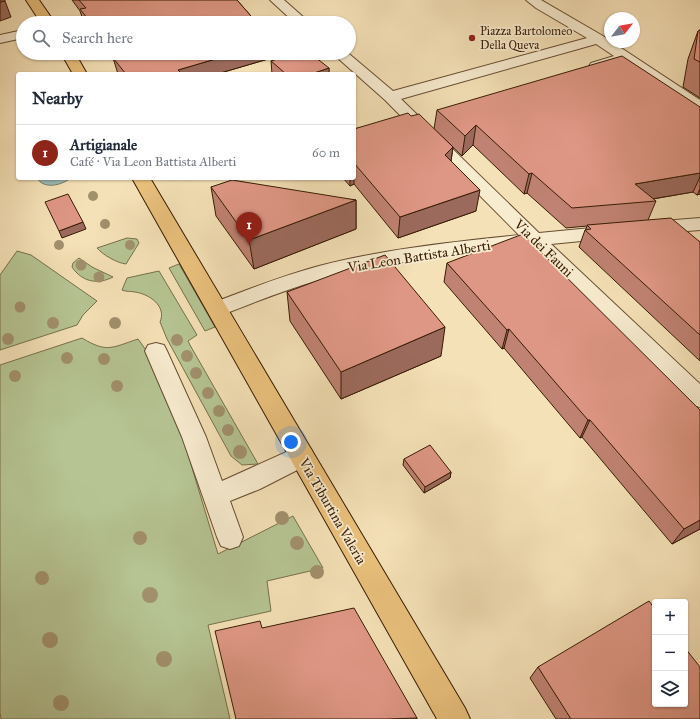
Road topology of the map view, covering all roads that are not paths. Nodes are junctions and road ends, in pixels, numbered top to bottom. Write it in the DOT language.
graph roads {
  1 [pos="32,0"];
  2 [pos="276,0"];
  3 [pos="532,0"];
  4 [pos="43,16"];
  5 [pos="295,16"];
  6 [pos="16,36"];
  7 [pos="0,39"];
  8 [pos="598,39"];
  9 [pos="626,57"];
  10 [pos="72,60"];
  11 [pos="347,60"];
  12 [pos="581,71"];
  13 [pos="79,72"];
  14 [pos="390,97"];
  15 [pos="700,107"];
  16 [pos="142,180"];
  17 [pos="700,224"];
  18 [pos="534,239"];
  19 [pos="216,309"];
  20 [pos="156,351"];
  21 [pos="700,398"];
  22 [pos="302,456"];
  23 [pos="215,495"];
  24 [pos="230,537"];
  25 [pos="454,719"];
  1 -- 4 [label="main road"];
  2 -- 5 [label="street"];
  3 -- 8 [label="street"];
  6 -- 7 [label="street"];
  8 -- 9 [label="street"];
  8 -- 14 [label="street"];
  9 -- 12 [label="street"];
  9 -- 15 [label="street"];
  10 -- 13 [label="main road"];
  11 -- 14 [label="street, Via dei Fauni"];
  14 -- 18 [label="street, Via dei Fauni"];
  16 -- 19 [label="main road, Via Tiburtina Valeria"];
  17 -- 18 [label="street, Via Leon Battista Alberti"];
  18 -- 19 [label="street, Via Leon Battista Alberti"];
  18 -- 21 [label="street, Via dei Fauni"];
  19 -- 22 [label="main road, Via Tiburtina Valeria"];
  20 -- 23 [label="street"];
  22 -- 23 [label="street"];
  22 -- 25 [label="main road, Via Tiburtina Valeria"];
  23 -- 24 [label="street"];
}
